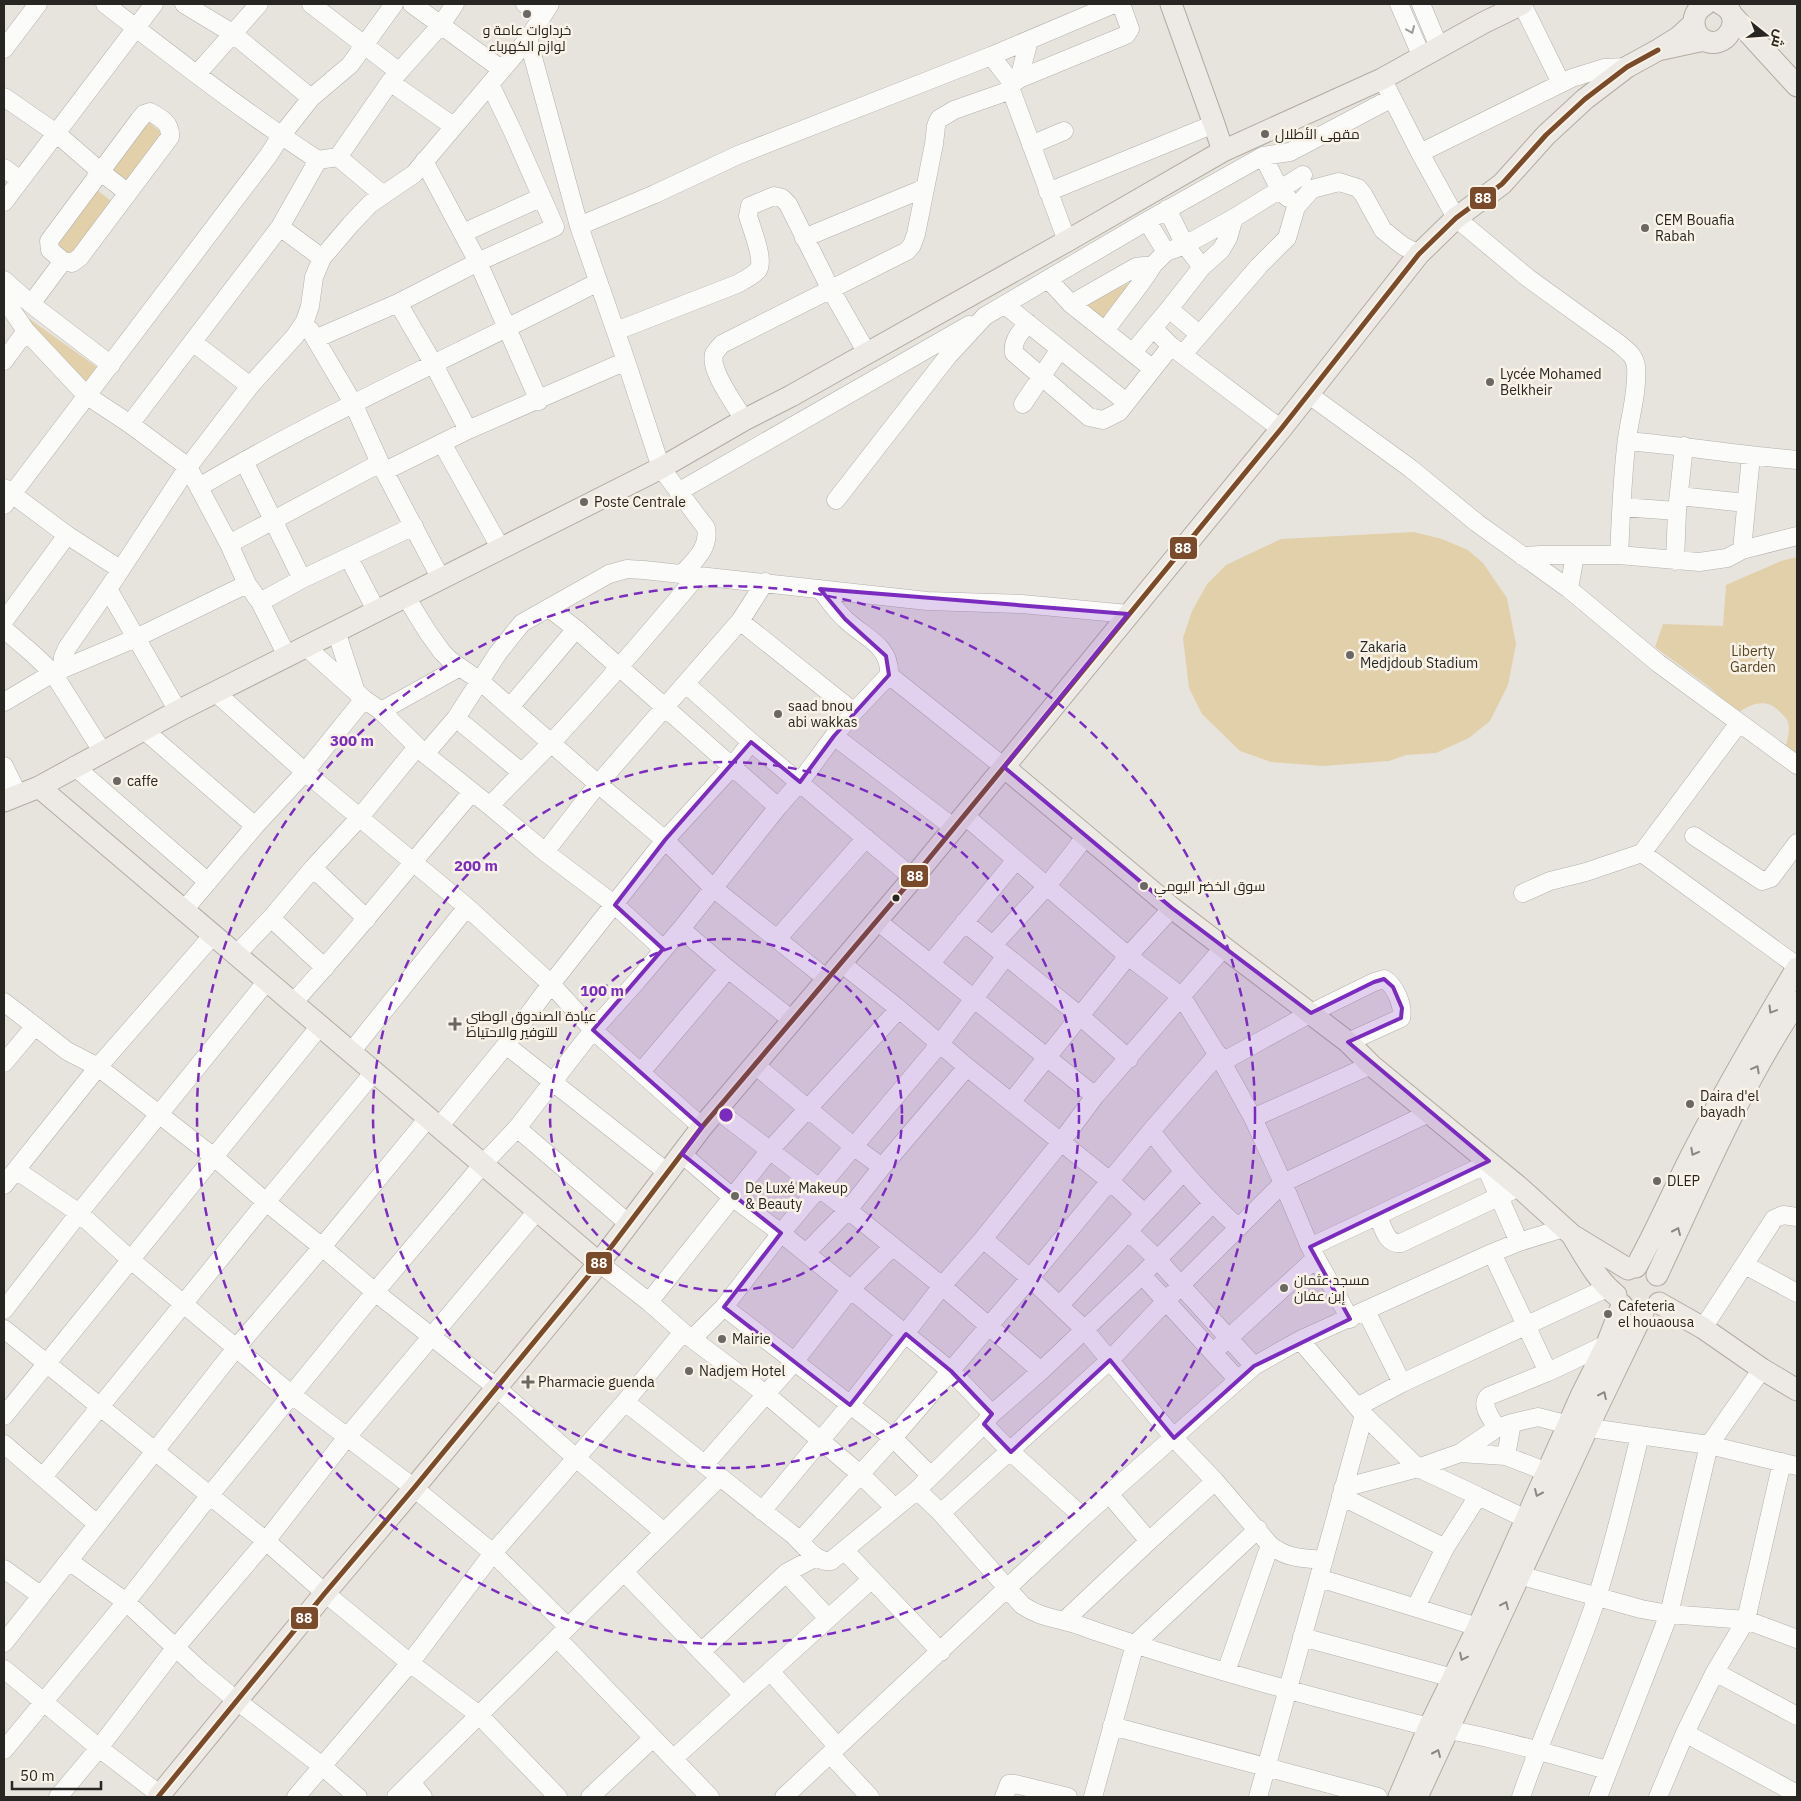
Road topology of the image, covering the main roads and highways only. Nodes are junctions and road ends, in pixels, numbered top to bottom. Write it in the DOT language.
graph roads {
  1 [pos="1171,4"];
  2 [pos="1522,4"];
  3 [pos="1711,16"];
  4 [pos="1772,57"];
  5 [pos="1797,86"];
  6 [pos="1222,151"];
  7 [pos="1004,767"];
  8 [pos="39,787"];
  9 [pos="11,798"];
  10 [pos="1797,967"];
  11 [pos="1797,1002"];
  12 [pos="1568,1231"];
  13 [pos="599,1263"];
  14 [pos="1632,1268"];
  15 [pos="1657,1275"];
  16 [pos="1615,1296"];
  17 [pos="1651,1308"];
  18 [pos="1797,1390"];
  19 [pos="1578,1426"];
  20 [pos="1438,1728"];
  21 [pos="160,1796"];
  22 [pos="1398,1797"];
  23 [pos="1417,1797"];
  1 -- 6 [label="main road"];
  2 -- 6 [label="main road"];
  3 -- 4 [label="main road"];
  3 -- 4 [label="main road"];
  3 -- 7 [label="main road"];
  4 -- 5 [label="main road"];
  6 -- 8 [label="main road"];
  7 -- 12 [label="main road"];
  7 -- 13 [label="main road"];
  8 -- 9 [label="main road"];
  8 -- 13 [label="main road"];
  10 -- 14 [label="main road, one-way"];
  15 -- 11 [label="main road, one-way"];
  12 -- 14 [label="main road"];
  12 -- 16 [label="main road"];
  13 -- 21 [label="main road"];
  14 -- 15 [label="main road"];
  14 -- 16 [label="main road"];
  15 -- 17 [label="main road"];
  16 -- 17 [label="main road"];
  16 -- 19 [label="main road"];
  17 -- 18 [label="main road"];
  19 -- 17 [label="main road, one-way"];
  20 -- 19 [label="main road, one-way"];
  19 -- 20 [label="main road, one-way"];
  20 -- 22 [label="main road"];
  23 -- 20 [label="main road, one-way"];
}
